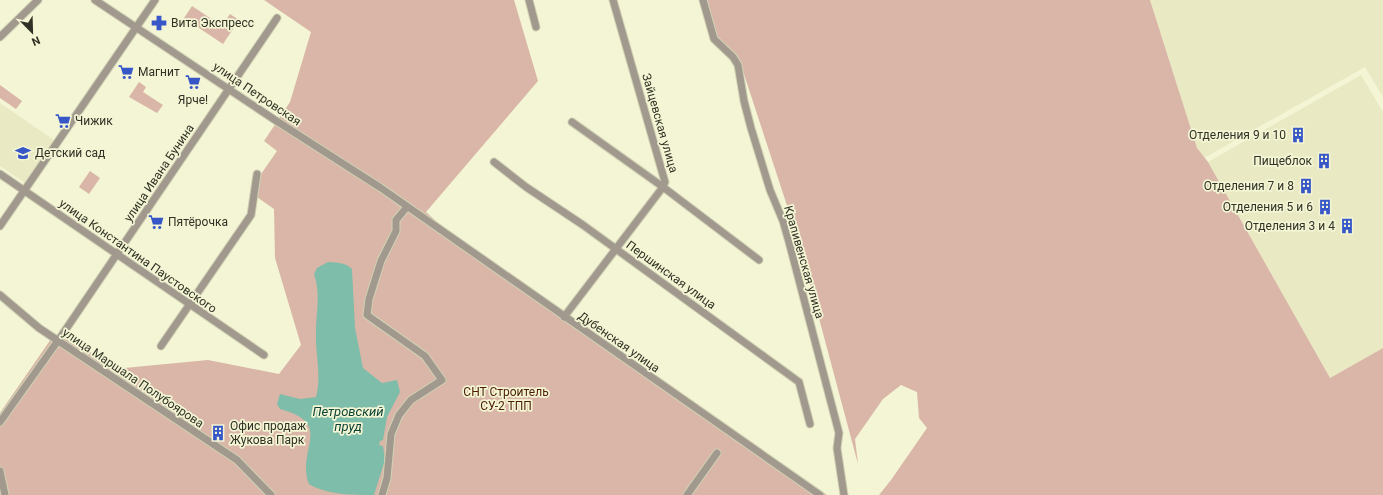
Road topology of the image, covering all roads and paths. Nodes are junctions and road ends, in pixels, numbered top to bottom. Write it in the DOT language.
graph roads {
  1 [pos="38,0"];
  2 [pos="95,0"];
  3 [pos="155,0"];
  4 [pos="529,0"];
  5 [pos="613,0"];
  6 [pos="703,0"];
  7 [pos="277,18"];
  8 [pos="136,27"];
  9 [pos="536,27"];
  10 [pos="0,37"];
  11 [pos="230,90"];
  12 [pos="572,122"];
  13 [pos="494,162"];
  14 [pos="0,174"];
  15 [pos="257,174"];
  16 [pos="663,187"];
  17 [pos="24,190"];
  18 [pos="407,207"];
  19 [pos="0,226"];
  20 [pos="616,249"];
  21 [pos="117,254"];
  22 [pos="760,260"];
  23 [pos="0,295"];
  24 [pos="189,304"];
  25 [pos="564,317"];
  26 [pos="58,341"];
  27 [pos="161,346"];
  28 [pos="264,355"];
  29 [pos="0,422"];
  30 [pos="810,424"];
  31 [pos="717,453"];
  32 [pos="0,471"];
  33 [pos="5,495"];
  34 [pos="271,495"];
  35 [pos="382,495"];
  36 [pos="687,495"];
  37 [pos="820,495"];
  38 [pos="844,495"];
  1 -- 10 [label="street"];
  2 -- 8 [label="street, улица Петровская"];
  3 -- 8 [label="street"];
  4 -- 9 [label="street"];
  5 -- 16 [label="street, Зайцевская улица"];
  6 -- 38 [label="street, Крапивенская улица"];
  7 -- 11 [label="street, улица Ивана Бунина"];
  8 -- 11 [label="street, улица Петровская"];
  8 -- 17 [label="street"];
  11 -- 18 [label="street, улица Петровская"];
  11 -- 21 [label="street, улица Ивана Бунина"];
  12 -- 16 [label="street"];
  13 -- 20 [label="street, Першинская улица"];
  14 -- 17 [label="street, улица Константина Паустовского"];
  15 -- 24 [label="street"];
  16 -- 20 [label="street, Зайцевская улица"];
  16 -- 22 [label="street"];
  17 -- 19 [label="street"];
  17 -- 21 [label="street, улица Константина Паустовского"];
  18 -- 25 [label="street, Дубенская улица"];
  18 -- 35 [label="street"];
  20 -- 25 [label="street, Зайцевская улица"];
  20 -- 30 [label="street, Першинская улица"];
  21 -- 24 [label="street, улица Константина Паустовского"];
  21 -- 26 [label="street, улица Ивана Бунина"];
  23 -- 26 [label="street, улица Маршала Полубоярова"];
  24 -- 27 [label="street"];
  24 -- 28 [label="street, улица Константина Паустовского"];
  25 -- 37 [label="street, Дубенская улица"];
  26 -- 29 [label="street, улица Ивана Бунина"];
  26 -- 34 [label="street, улица Маршала Полубоярова"];
  31 -- 36 [label="street"];
  32 -- 33 [label="street"];
}
